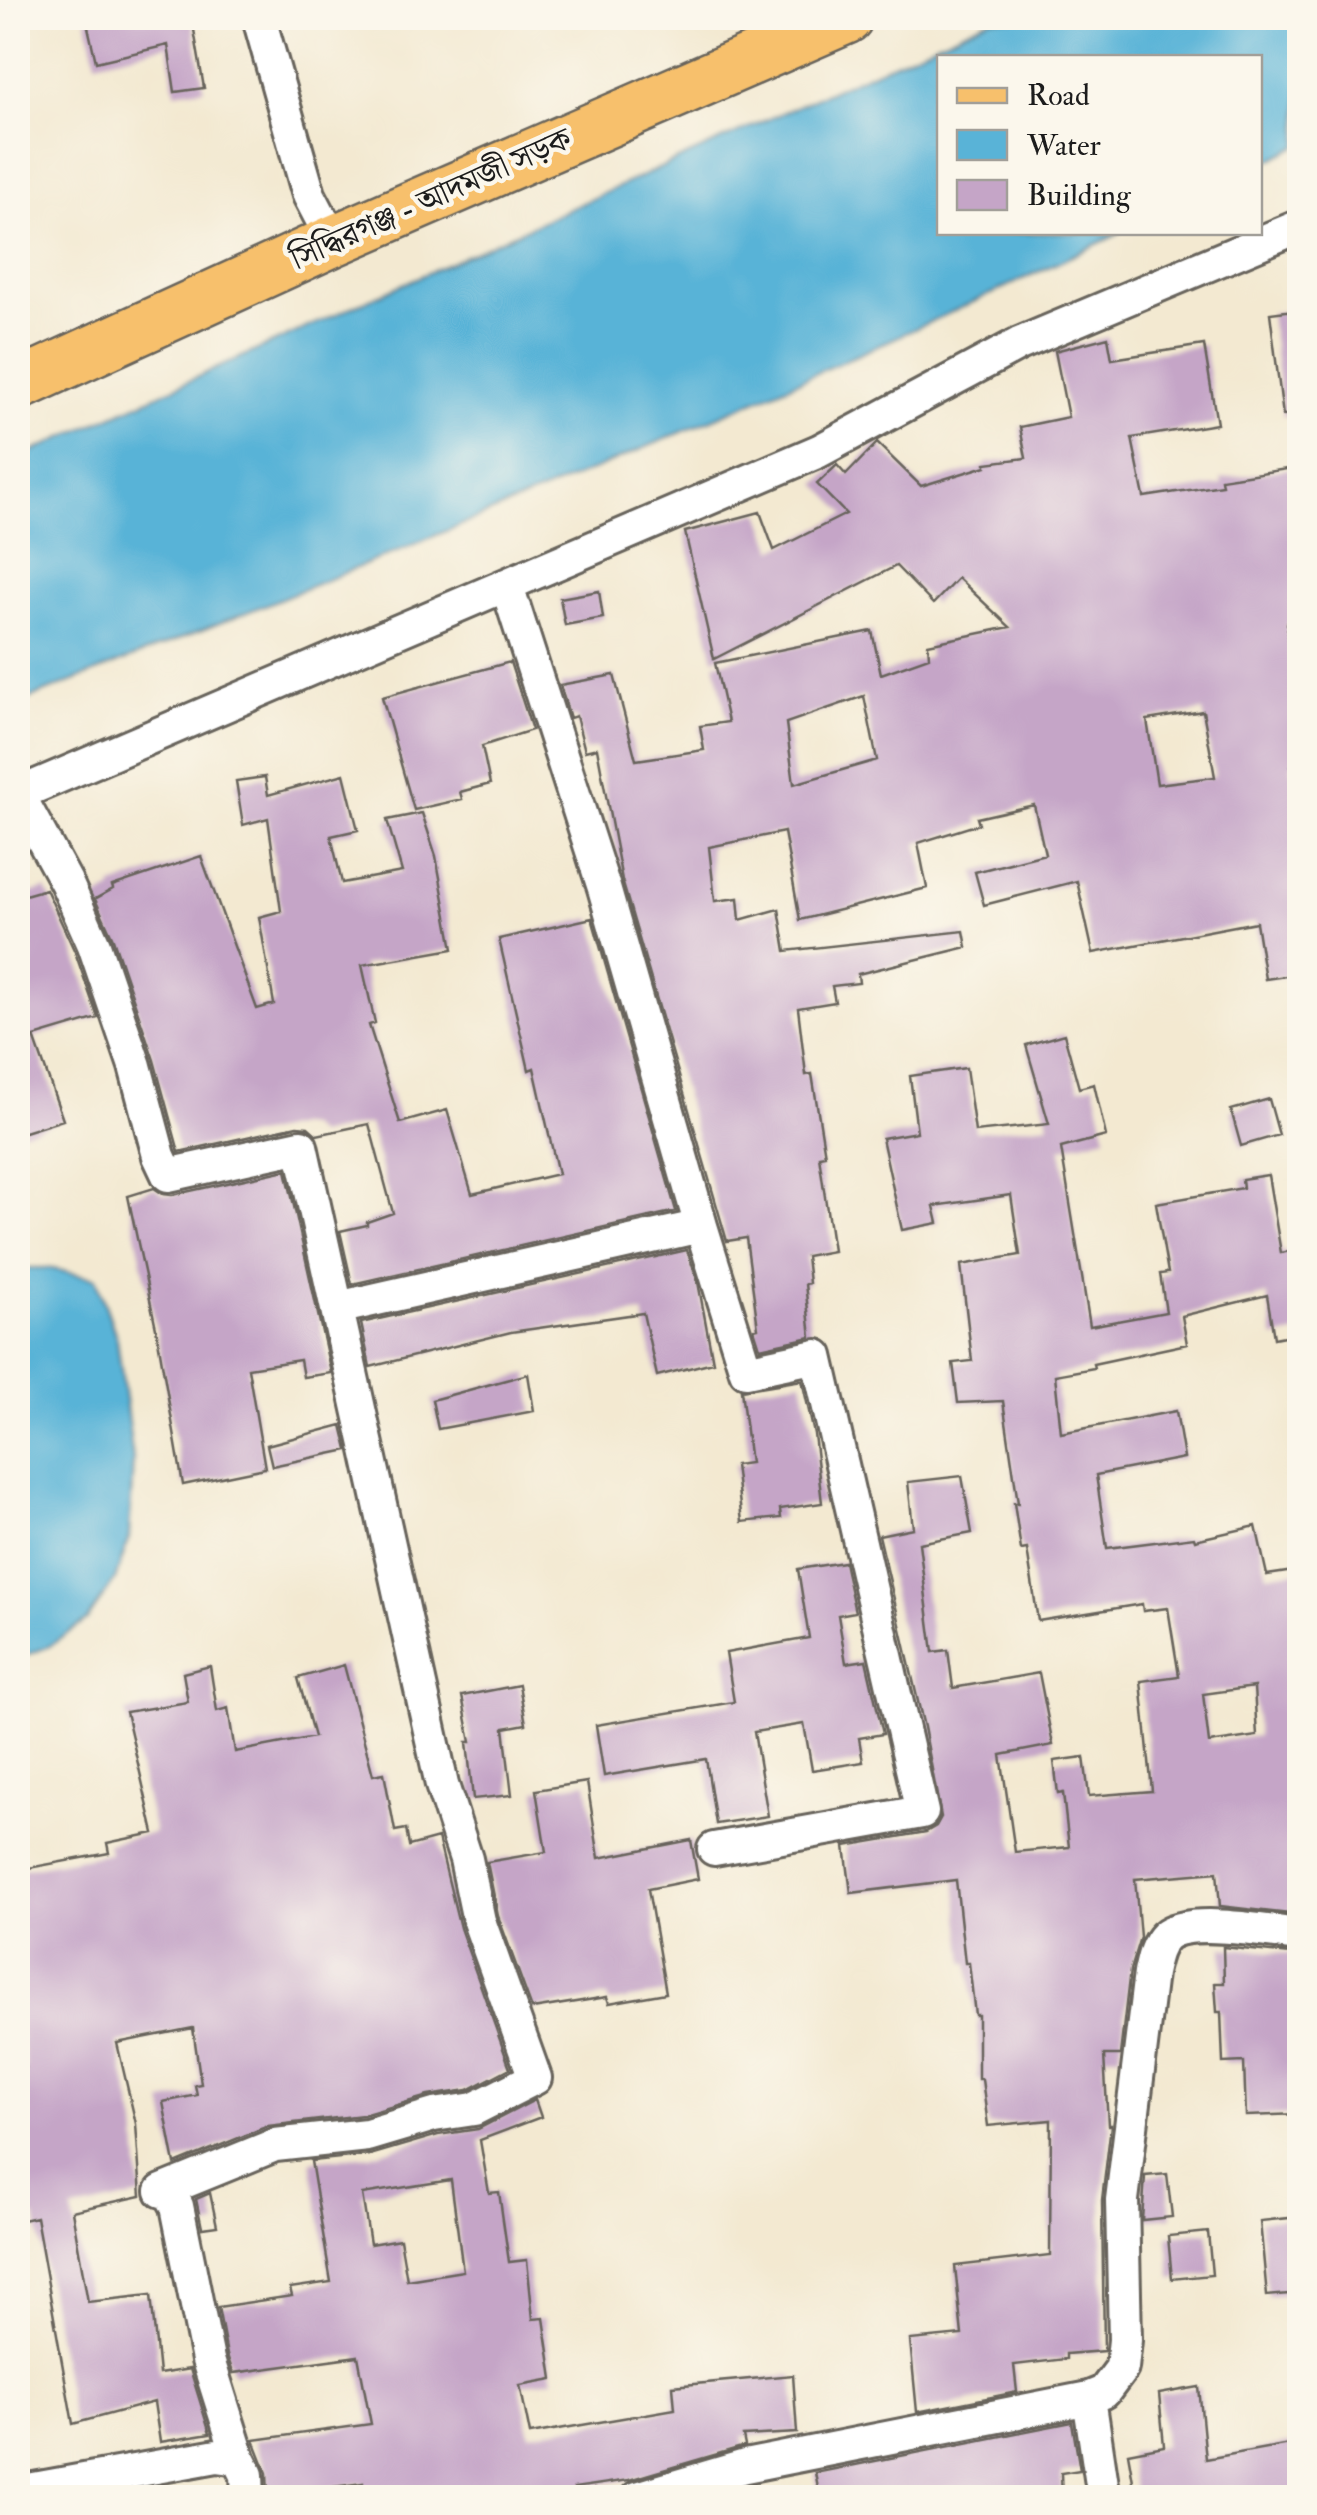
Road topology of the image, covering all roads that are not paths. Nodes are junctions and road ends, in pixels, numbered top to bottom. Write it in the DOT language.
graph roads {
  1 [pos="259,18"];
  2 [pos="846,18"];
  3 [pos="1300,226"];
  4 [pos="333,241"];
  5 [pos="18,385"];
  6 [pos="507,586"];
  7 [pos="702,1226"];
  8 [pos="337,1308"];
  9 [pos="714,1849"];
  10 [pos="1300,1934"];
  11 [pos="1088,2398"];
  12 [pos="239,2459"];
  13 [pos="34,2489"];
  14 [pos="248,2498"];
  15 [pos="638,2498"];
  16 [pos="1104,2498"];
  1 -- 4 [label="street"];
  2 -- 4 [label="main road, সিদ্ধিরগঞ্জ - আদমজী সড়ক"];
  3 -- 6 [label="street"];
  4 -- 5 [label="main road, সিদ্ধিরগঞ্জ - আদমজী সড়ক"];
  6 -- 7 [label="street"];
  6 -- 8 [label="street"];
  7 -- 8 [label="street"];
  7 -- 9 [label="street"];
  8 -- 12 [label="street"];
  10 -- 11 [label="street"];
  11 -- 15 [label="street"];
  11 -- 16 [label="street"];
  12 -- 13 [label="street"];
  12 -- 14 [label="street"];
}
